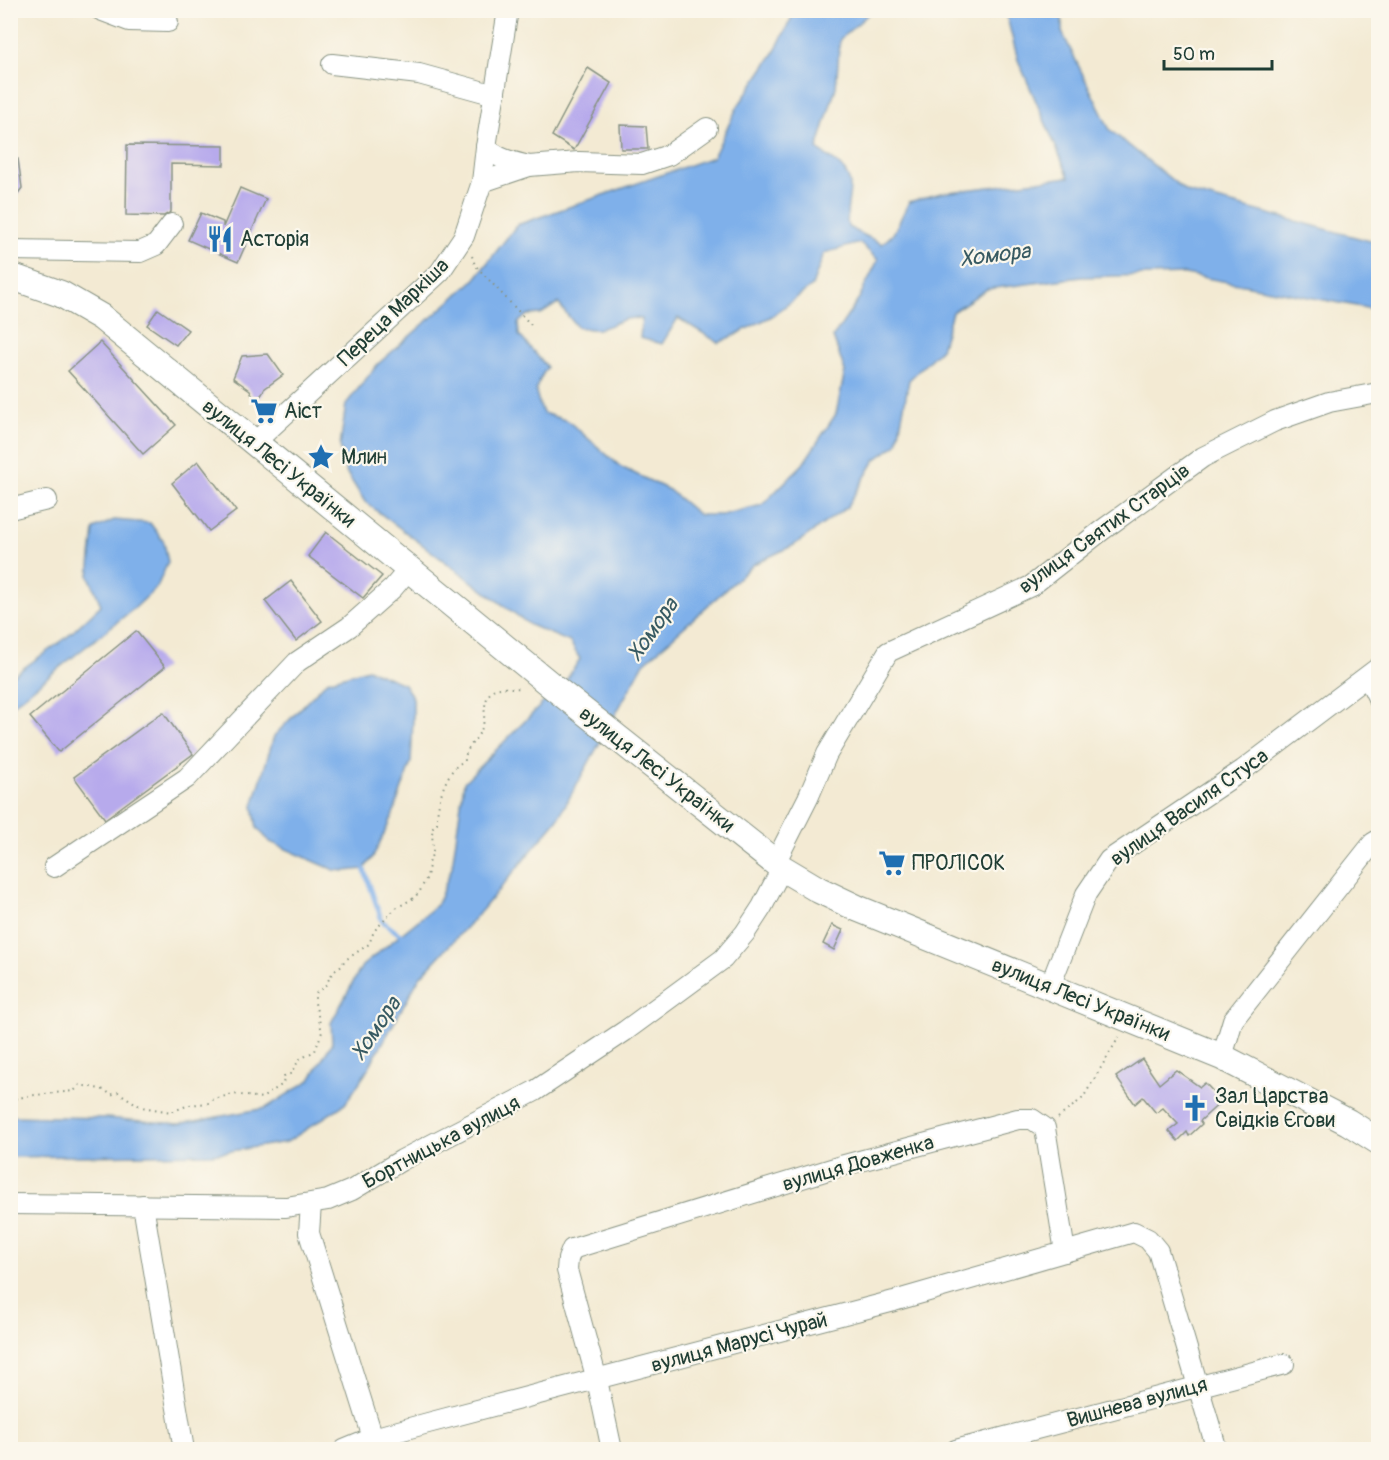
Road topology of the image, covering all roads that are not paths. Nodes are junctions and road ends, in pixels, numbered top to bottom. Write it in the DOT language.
graph roads {
  1 [pos="100,10"];
  2 [pos="507,10"];
  3 [pos="168,22"];
  4 [pos="332,64"];
  5 [pos="495,95"];
  6 [pos="707,128"];
  7 [pos="486,147"];
  8 [pos="529,166"];
  9 [pos="482,182"];
  10 [pos="172,224"];
  11 [pos="10,250"];
  12 [pos="10,276"];
  13 [pos="1378,393"];
  14 [pos="254,443"];
  15 [pos="47,500"];
  16 [pos="10,509"];
  17 [pos="409,570"];
  18 [pos="1373,672"];
  19 [pos="1378,698"];
  20 [pos="1378,840"];
  21 [pos="779,866"];
  22 [pos="54,867"];
  23 [pos="1050,986"];
  24 [pos="1222,1057"];
  25 [pos="1348,1122"];
  26 [pos="1378,1141"];
  27 [pos="1378,1154"];
  28 [pos="10,1204"];
  29 [pos="311,1204"];
  30 [pos="143,1205"];
  31 [pos="286,1207"];
  32 [pos="309,1233"];
  33 [pos="1065,1252"];
  34 [pos="1284,1364"];
  35 [pos="597,1380"];
  36 [pos="1199,1385"];
  37 [pos="373,1438"];
  38 [pos="184,1449"];
  39 [pos="344,1449"];
  40 [pos="612,1449"];
  41 [pos="956,1449"];
  42 [pos="1217,1449"];
  1 -- 3 [label="street"];
  2 -- 5 [label="street, Переца Маркіша"];
  4 -- 5 [label="street"];
  5 -- 7 [label="street, Переца Маркіша"];
  6 -- 8 [label="street"];
  7 -- 8 [label="street"];
  7 -- 9 [label="street, Переца Маркіша"];
  8 -- 9 [label="street"];
  9 -- 14 [label="street, Переца Маркіша"];
  10 -- 11 [label="street"];
  12 -- 14 [label="main road, вулиця Лесі Українки"];
  13 -- 21 [label="street, вулиця Святих Старців"];
  14 -- 17 [label="main road, вулиця Лесі Українки"];
  15 -- 16 [label="street"];
  17 -- 21 [label="main road, вулиця Лесі Українки"];
  17 -- 22 [label="street"];
  18 -- 19 [label="street"];
  18 -- 23 [label="street, вулиця Василя Стуса"];
  20 -- 24 [label="street"];
  21 -- 23 [label="main road, вулиця Лесі Українки"];
  21 -- 29 [label="street, Бортницька вулиця"];
  23 -- 24 [label="main road, вулиця Лесі Українки"];
  24 -- 25 [label="main road, вулиця Лесі Українки"];
  25 -- 26 [label="main road, вулиця Лесі Українки"];
  25 -- 27 [label="street"];
  28 -- 30 [label="street, Бортницька вулиця"];
  29 -- 31 [label="street, Бортницька вулиця"];
  29 -- 32 [label="street"];
  30 -- 31 [label="street, Бортницька вулиця"];
  30 -- 38 [label="street"];
  31 -- 32 [label="street"];
  32 -- 37 [label="street"];
  33 -- 35 [label="street, вулиця Марусі Чурай"];
  33 -- 35 [label="street, вулиця Довженка"];
  33 -- 36 [label="street, вулиця Марусі Чурай"];
  34 -- 36 [label="street, Вишнева вулиця"];
  35 -- 37 [label="street, вулиця Марусі Чурай"];
  35 -- 40 [label="street"];
  36 -- 41 [label="street, Вишнева вулиця"];
  36 -- 42 [label="street"];
  37 -- 39 [label="street, вулиця Марусі Чурай"];
}
